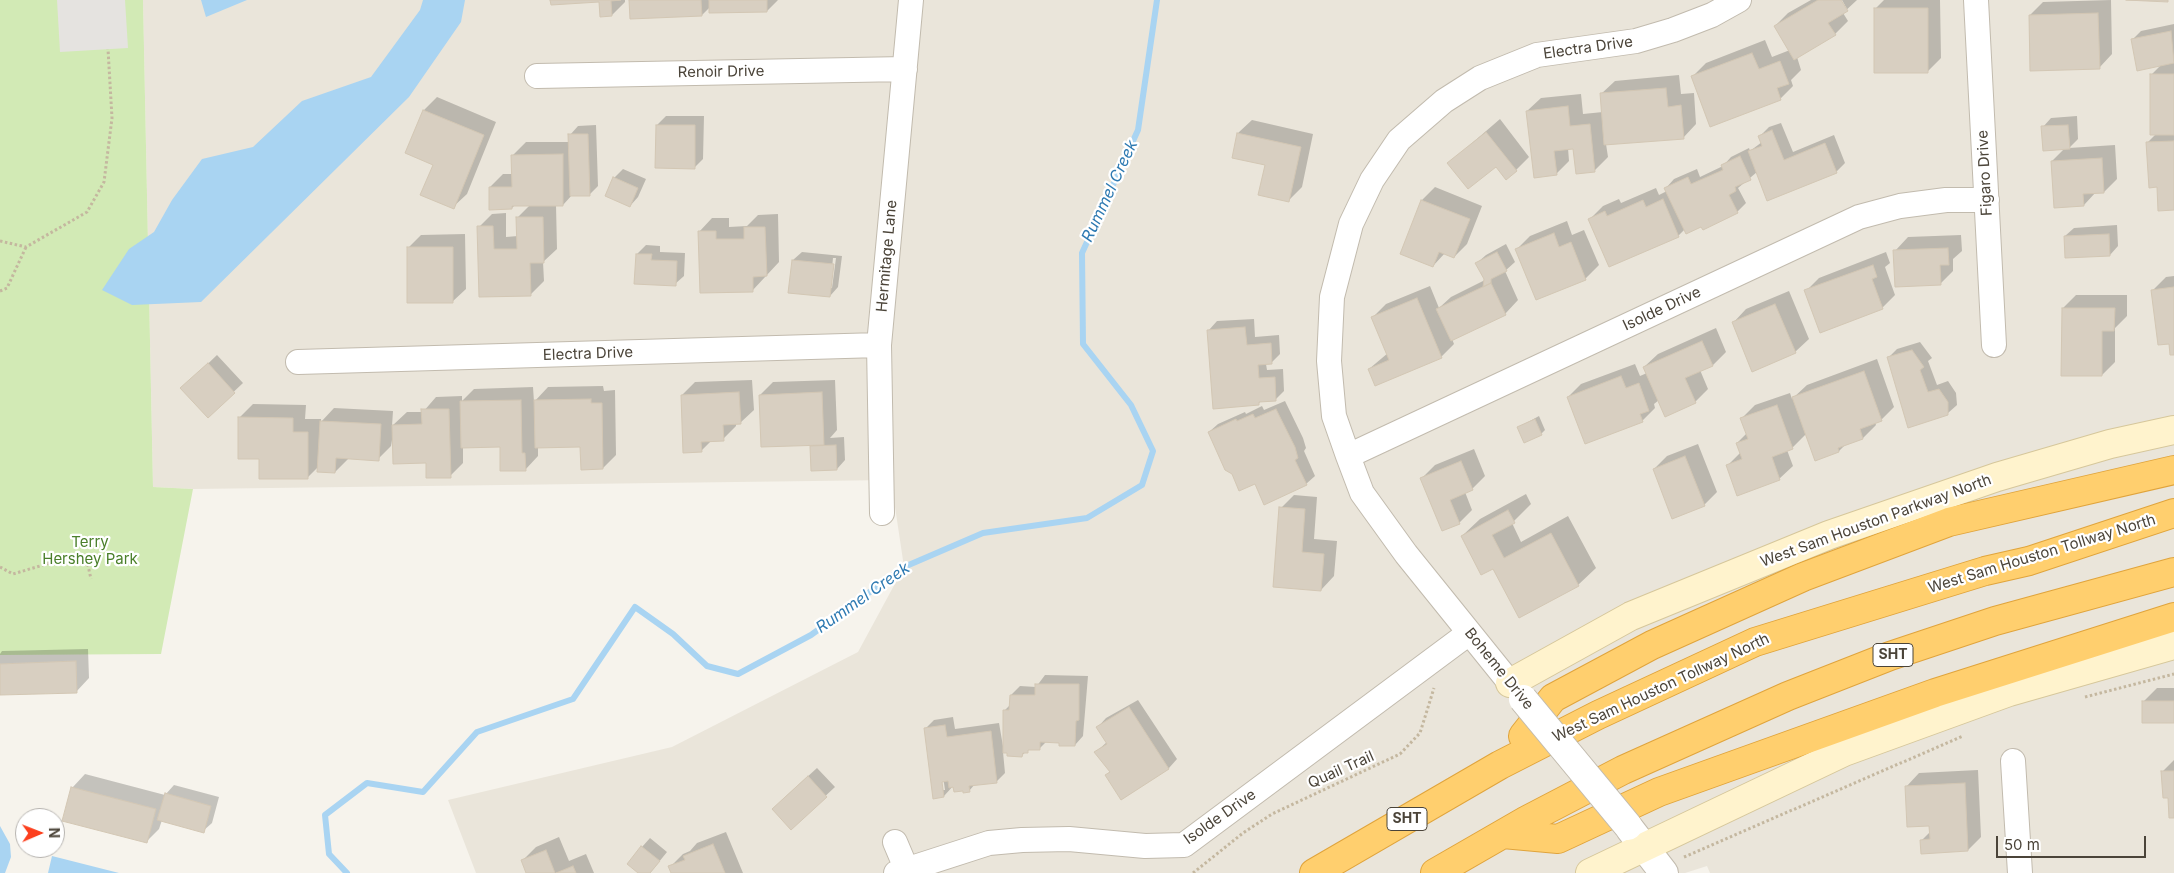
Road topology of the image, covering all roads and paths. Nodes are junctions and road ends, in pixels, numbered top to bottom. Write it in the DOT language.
graph roads {
  1 [pos="911,0"];
  2 [pos="1739,0"];
  3 [pos="1976,0"];
  4 [pos="108,49"];
  5 [pos="905,69"];
  6 [pos="537,76"];
  7 [pos="1987,200"];
  8 [pos="0,241"];
  9 [pos="26,247"];
  10 [pos="0,291"];
  11 [pos="879,345"];
  12 [pos="1994,345"];
  13 [pos="298,362"];
  14 [pos="2174,430"];
  15 [pos="1348,456"];
  16 [pos="2174,470"];
  17 [pos="882,513"];
  18 [pos="2174,513"];
  19 [pos="0,566"];
  20 [pos="2174,572"];
  21 [pos="91,579"];
  22 [pos="2174,617"];
  23 [pos="1470,633"];
  24 [pos="2174,645"];
  25 [pos="2174,674"];
  26 [pos="1438,680"];
  27 [pos="1517,691"];
  28 [pos="2079,699"];
  29 [pos="1966,735"];
  30 [pos="2014,761"];
  31 [pos="1500,765"];
  32 [pos="1503,834"];
  33 [pos="1636,836"];
  34 [pos="895,842"];
  35 [pos="1698,851"];
  36 [pos="901,870"];
  37 [pos="1193,873"];
  38 [pos="1314,873"];
  39 [pos="1436,873"];
  40 [pos="1590,873"];
  41 [pos="1664,873"];
  42 [pos="2020,873"];
  1 -- 5 [label="street, Hermitage Lane"];
  2 -- 15 [label="street, Electra Drive"];
  3 -- 7 [label="street, Figaro Drive"];
  4 -- 9 [label="path"];
  5 -- 6 [label="street, Renoir Drive"];
  5 -- 11 [label="street, Hermitage Lane"];
  7 -- 12 [label="street, Figaro Drive"];
  7 -- 15 [label="street, Isolde Drive"];
  8 -- 9 [label="path"];
  9 -- 10 [label="path"];
  11 -- 13 [label="street, Electra Drive"];
  11 -- 17 [label="street, Hermitage Lane"];
  14 -- 27 [label="main road, West Sam Houston Parkway North"];
  15 -- 23 [label="street, Boheme Drive"];
  16 -- 31 [label="highway"];
  18 -- 31 [label="highway, West Sam Houston Tollway North / SHT"];
  19 -- 21 [label="path"];
  20 -- 32 [label="highway, SHT"];
  22 -- 32 [label="highway"];
  23 -- 27 [label="street, Boheme Drive"];
  23 -- 36 [label="street, Isolde Drive"];
  24 -- 33 [label="main road"];
  25 -- 28 [label="path"];
  26 -- 37 [label="path, Quail Trail"];
  27 -- 33 [label="street, Boheme Drive, bridge"];
  29 -- 35 [label="path"];
  30 -- 42 [label="street"];
  31 -- 38 [label="highway, West Sam Houston Tollway North / SHT"];
  32 -- 39 [label="highway, SHT"];
  33 -- 40 [label="main road"];
  33 -- 41 [label="street, Boheme Drive"];
  34 -- 36 [label="street"];
}
